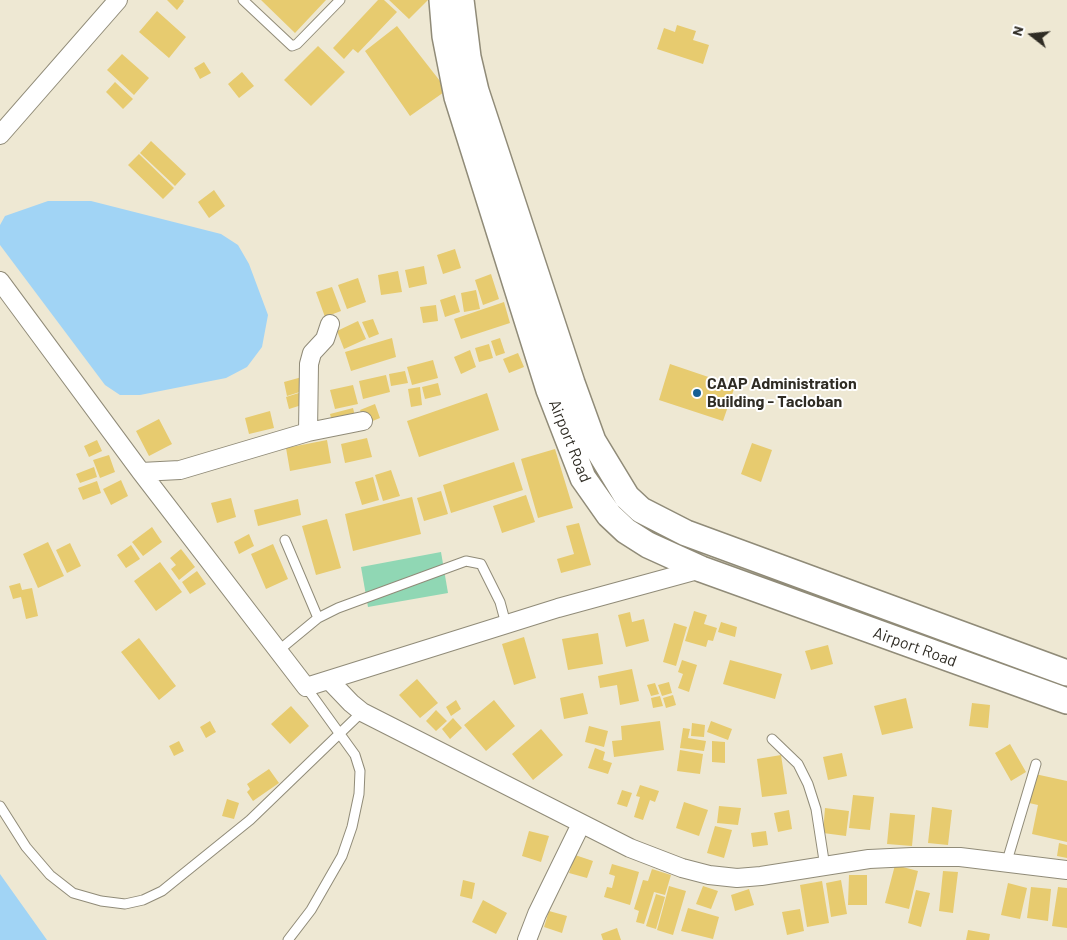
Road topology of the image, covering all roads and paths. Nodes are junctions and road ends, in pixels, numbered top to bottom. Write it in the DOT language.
graph roads {
  1 [pos="118,0"];
  2 [pos="243,0"];
  3 [pos="340,0"];
  4 [pos="442,0"];
  5 [pos="462,0"];
  6 [pos="0,135"];
  7 [pos="0,281"];
  8 [pos="330,324"];
  9 [pos="363,421"];
  10 [pos="308,432"];
  11 [pos="142,472"];
  12 [pos="640,510"];
  13 [pos="626,531"];
  14 [pos="285,540"];
  15 [pos="711,543"];
  16 [pos="701,570"];
  17 [pos="318,618"];
  18 [pos="506,624"];
  19 [pos="278,651"];
  20 [pos="1067,673"];
  21 [pos="329,680"];
  22 [pos="306,687"];
  23 [pos="1067,701"];
  24 [pos="362,712"];
  25 [pos="340,733"];
  26 [pos="772,739"];
  27 [pos="1036,764"];
  28 [pos="0,806"];
  29 [pos="581,824"];
  30 [pos="1007,861"];
  31 [pos="825,866"];
  32 [pos="1067,870"];
  33 [pos="288,940"];
  34 [pos="527,940"];
  1 -- 6 [label="street"];
  2 -- 3 [label="lane"];
  4 -- 13 [label="main road, Airport Road"];
  5 -- 12 [label="main road, Airport Road"];
  7 -- 11 [label="street"];
  8 -- 10 [label="street"];
  9 -- 10 [label="street"];
  10 -- 11 [label="street"];
  11 -- 19 [label="street"];
  12 -- 13 [label="main road"];
  12 -- 15 [label="main road, Airport Road"];
  13 -- 16 [label="main road, Airport Road"];
  14 -- 17 [label="lane"];
  15 -- 16 [label="main road"];
  15 -- 20 [label="main road, Airport Road"];
  16 -- 18 [label="street"];
  16 -- 23 [label="main road, Airport Road"];
  17 -- 18 [label="lane"];
  17 -- 19 [label="lane"];
  18 -- 21 [label="street"];
  19 -- 22 [label="street"];
  21 -- 22 [label="street"];
  21 -- 24 [label="street"];
  22 -- 25 [label="lane"];
  24 -- 25 [label="lane"];
  24 -- 29 [label="street"];
  25 -- 28 [label="lane"];
  25 -- 33 [label="lane"];
  26 -- 31 [label="lane"];
  27 -- 30 [label="lane"];
  29 -- 31 [label="street"];
  29 -- 34 [label="street"];
  30 -- 31 [label="street"];
  30 -- 32 [label="street"];
}
